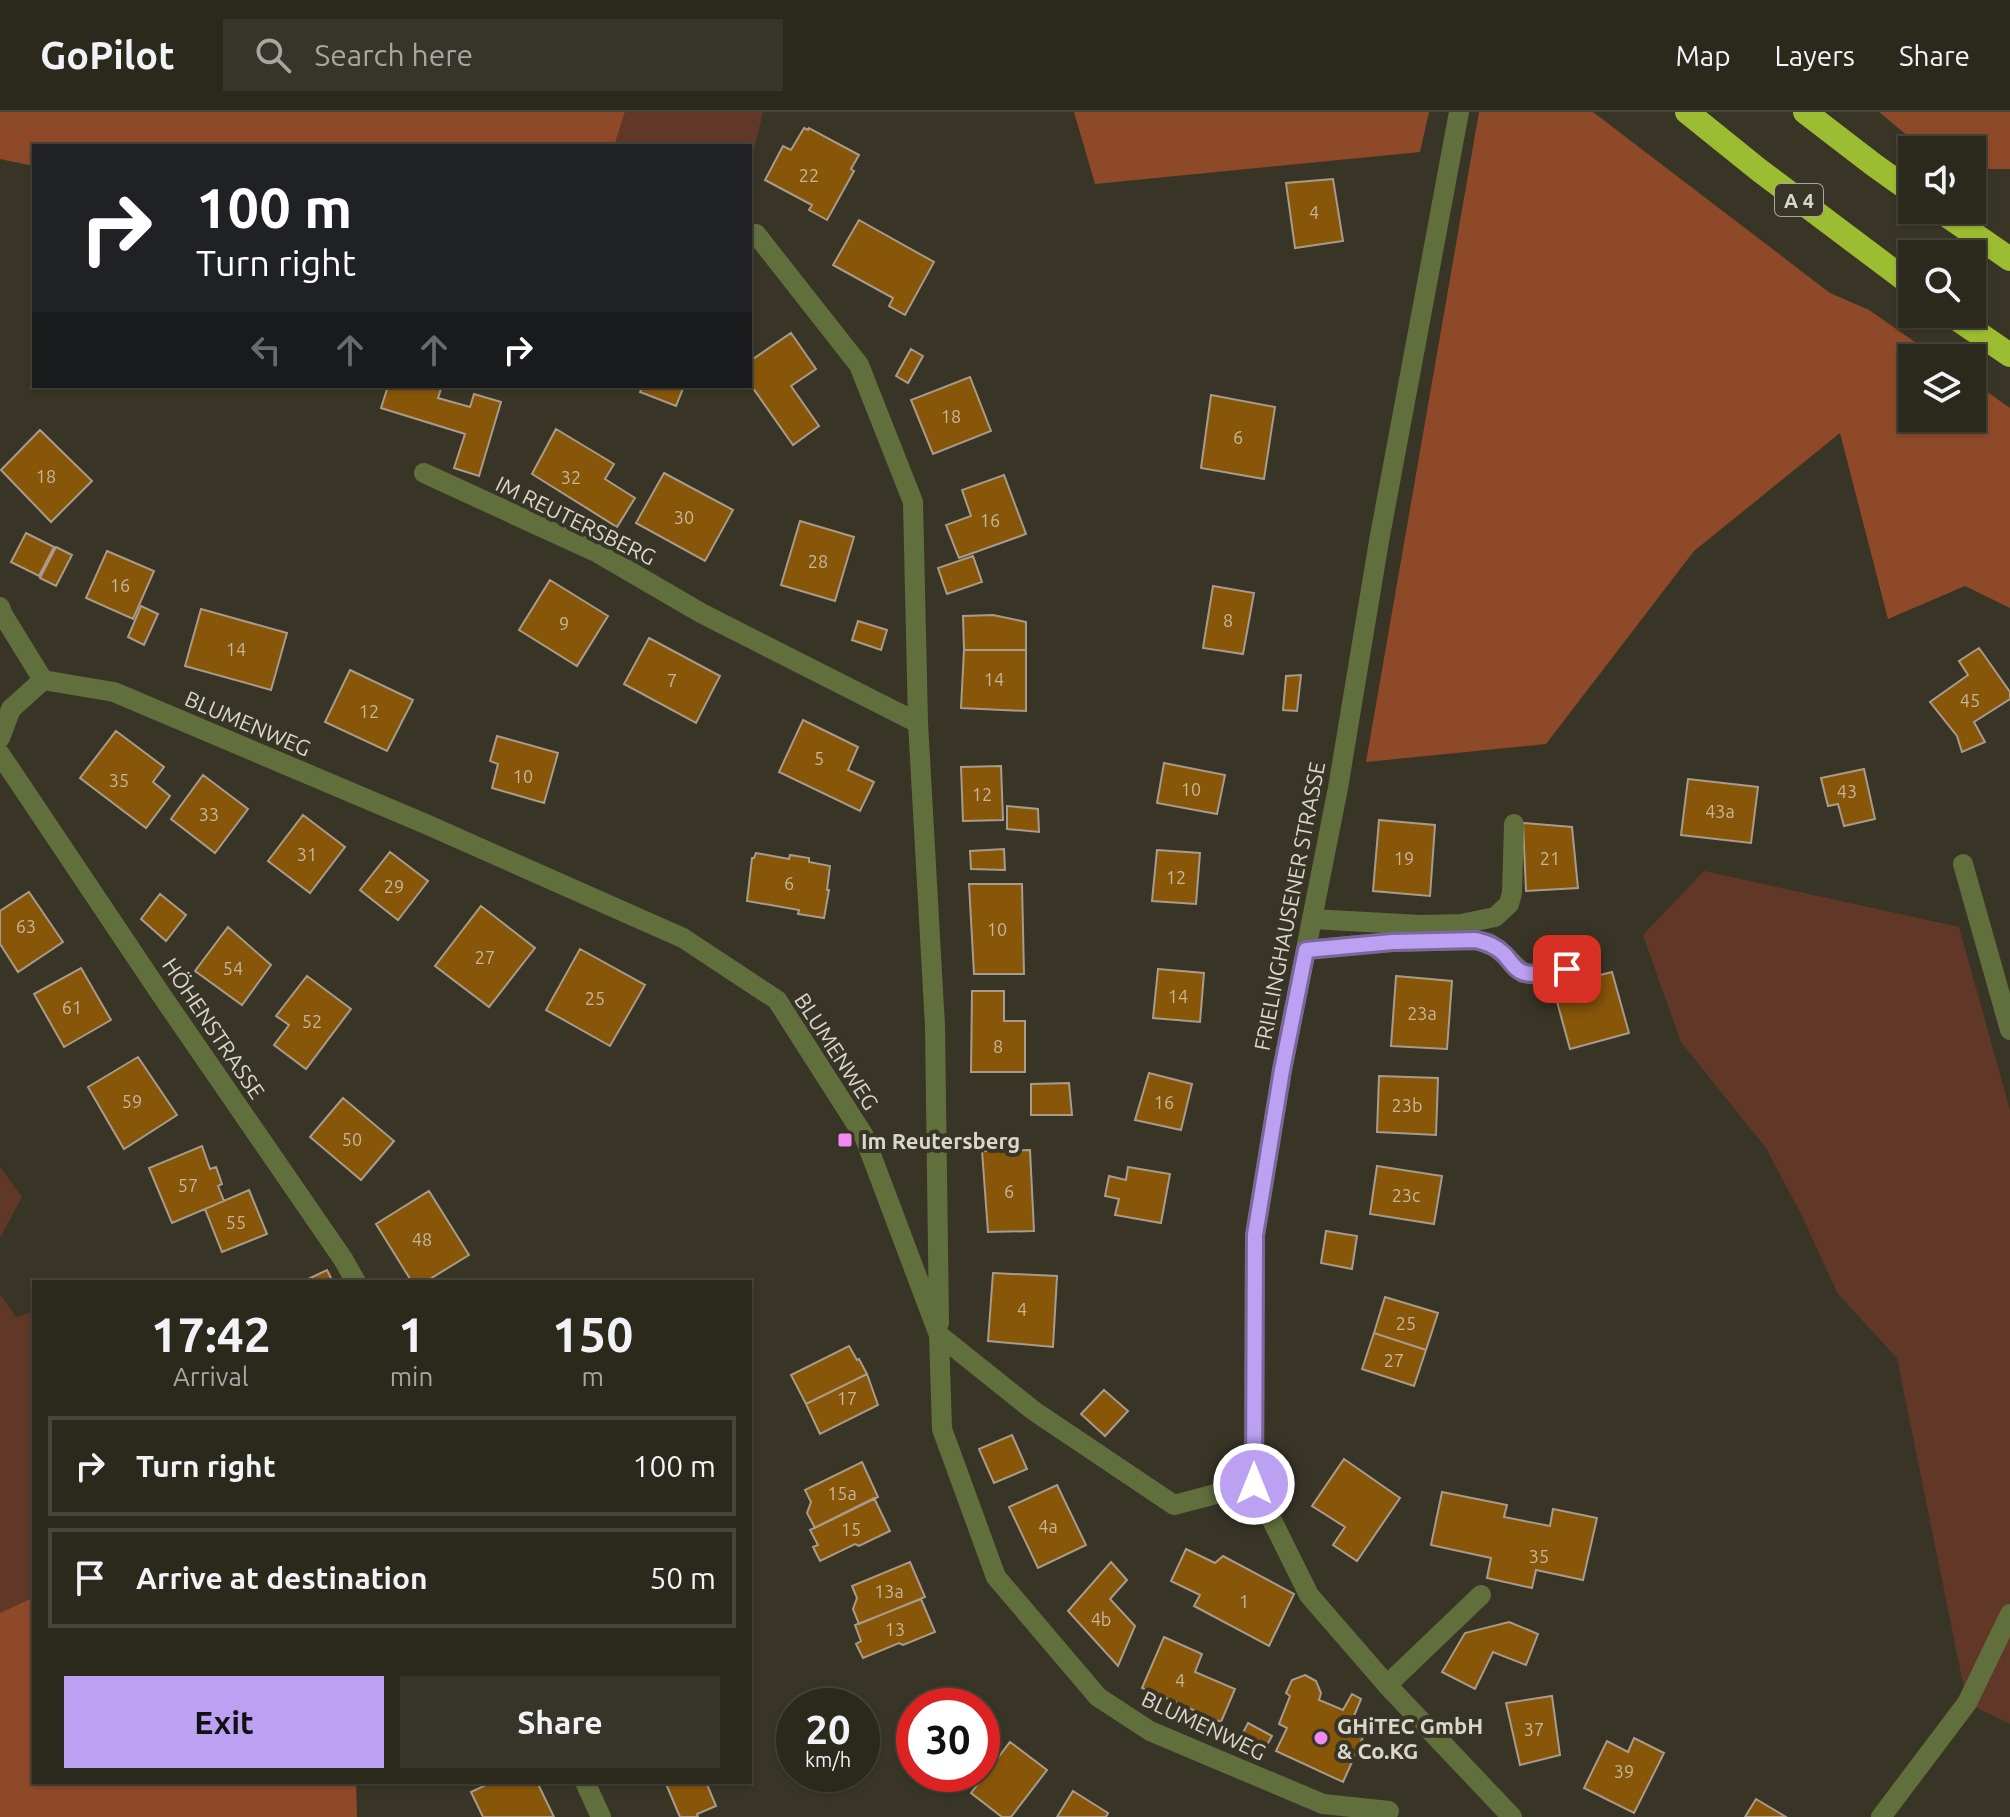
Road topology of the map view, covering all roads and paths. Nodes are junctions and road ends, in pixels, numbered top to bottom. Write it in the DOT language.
graph roads {
  1 [pos="1459,112"];
  2 [pos="1687,112"];
  3 [pos="1805,112"];
  4 [pos="1898,182"];
  5 [pos="1959,224"];
  6 [pos="756,234"];
  7 [pos="2010,259"];
  8 [pos="1898,274"];
  9 [pos="1969,328"];
  10 [pos="2010,355"];
  11 [pos="424,473"];
  12 [pos="0,607"];
  13 [pos="43,680"];
  14 [pos="918,723"];
  15 [pos="0,738"];
  16 [pos="0,754"];
  17 [pos="1514,824"];
  18 [pos="1963,864"];
  19 [pos="1312,919"];
  20 [pos="1306,950"];
  21 [pos="1567,969"];
  22 [pos="2010,1030"];
  23 [pos="355,1280"];
  24 [pos="939,1335"];
  25 [pos="1254,1484"];
  26 [pos="1481,1595"];
  27 [pos="2010,1614"];
  28 [pos="1387,1685"];
  29 [pos="586,1784"];
  30 [pos="1389,1811"];
  31 [pos="601,1817"];
  32 [pos="1512,1817"];
  33 [pos="1881,1817"];
  1 -- 19 [label="street, FRIELINGHAUSENER STRASSE"];
  2 -- 8 [label="highway, A 4"];
  3 -- 4 [label="highway"];
  5 -- 7 [label="highway"];
  6 -- 14 [label="street"];
  9 -- 10 [label="highway"];
  11 -- 14 [label="street, IM REUTERSBERG"];
  12 -- 13 [label="street"];
  13 -- 15 [label="street"];
  13 -- 24 [label="street, BLUMENWEG"];
  14 -- 24 [label="street"];
  16 -- 23 [label="street, HÖHENSTRASSE"];
  17 -- 19 [label="street"];
  18 -- 22 [label="street"];
  19 -- 20 [label="street, FRIELINGHAUSENER STRASSE"];
  20 -- 21 [label="street"];
  20 -- 25 [label="street, FRIELINGHAUSENER STRASSE"];
  24 -- 25 [label="street"];
  24 -- 30 [label="street, BLUMENWEG"];
  25 -- 28 [label="street, FRIELINGHAUSENER STRASSE"];
  26 -- 28 [label="street"];
  27 -- 33 [label="street"];
  28 -- 32 [label="street, FRIELINGHAUSENER STRASSE"];
  29 -- 31 [label="street"];
}
